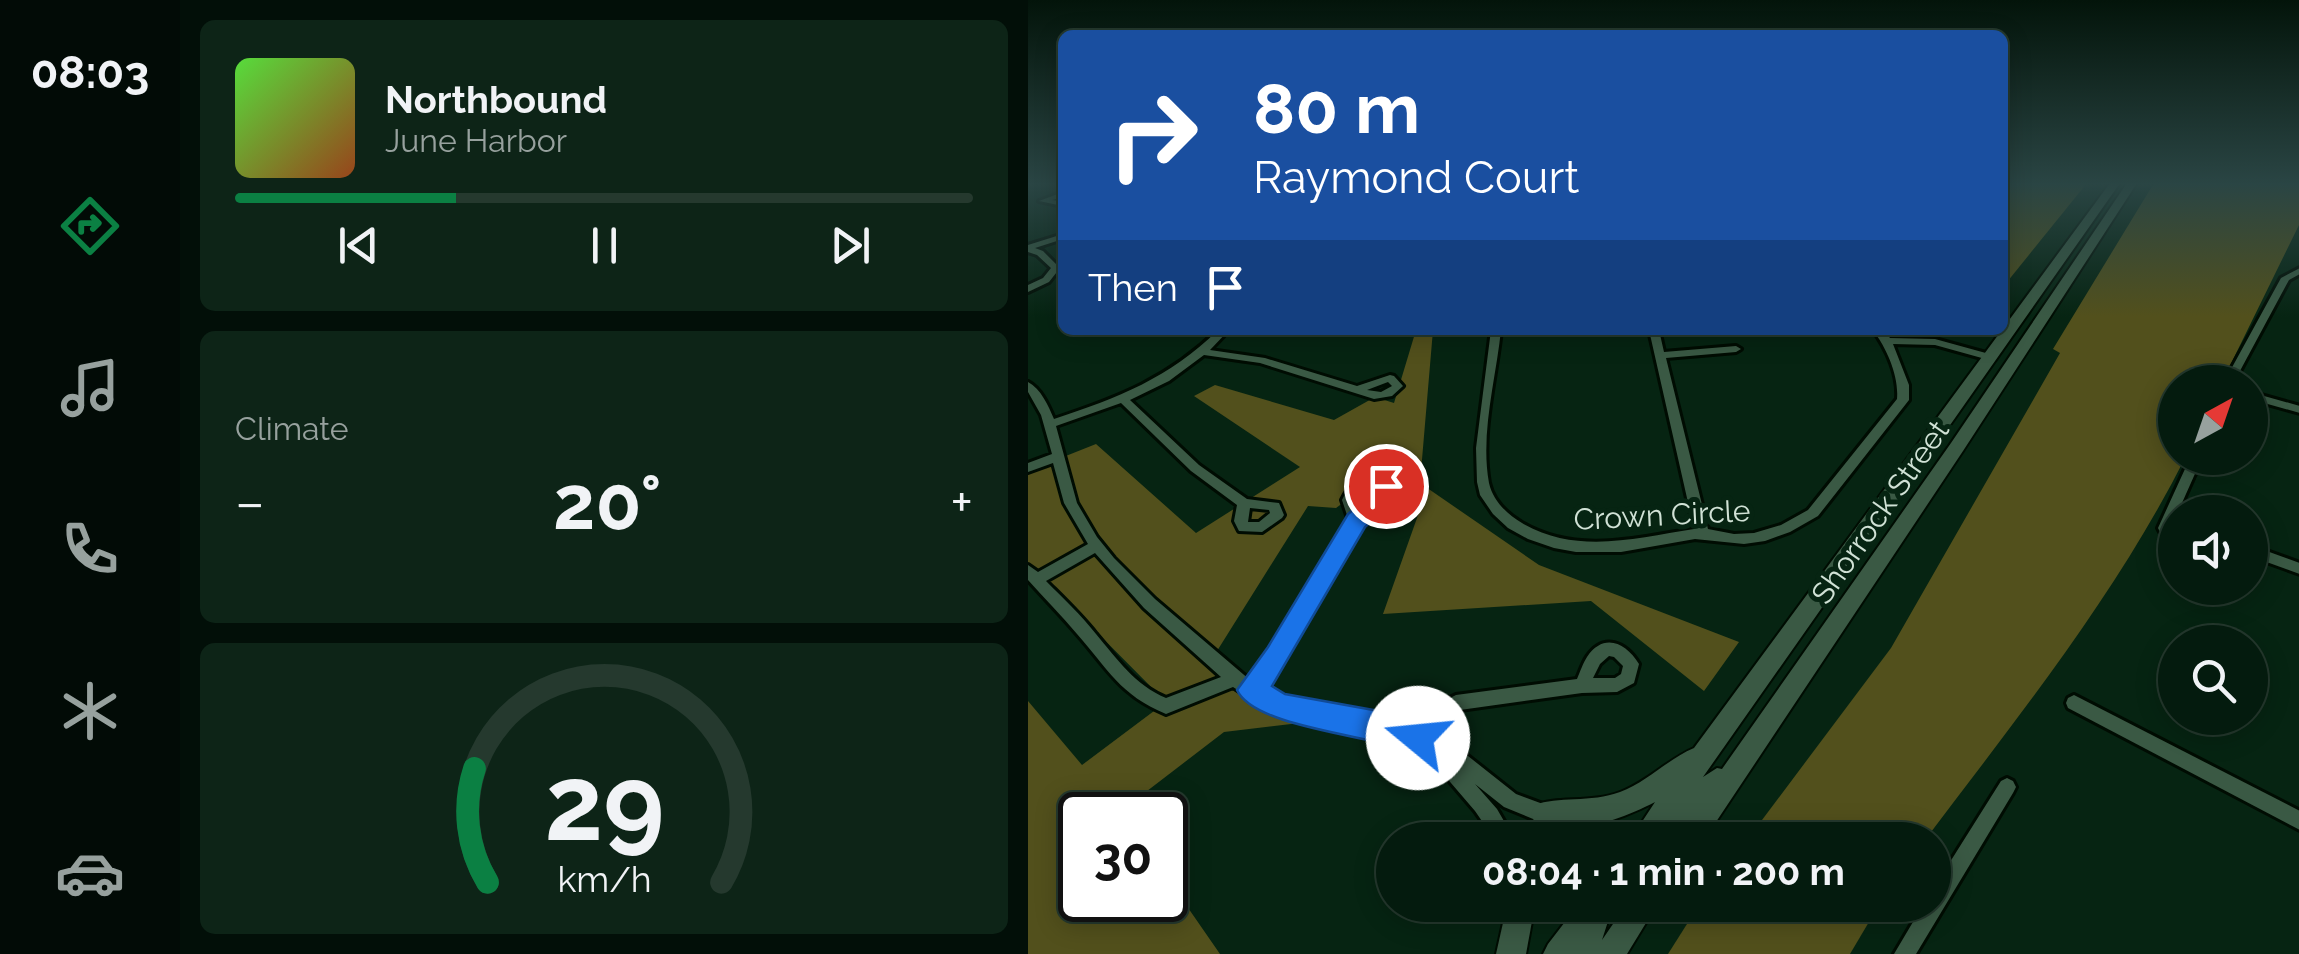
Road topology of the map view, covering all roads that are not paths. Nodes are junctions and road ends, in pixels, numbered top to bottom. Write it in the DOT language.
graph roads {
  1 [pos="2083,228"];
  2 [pos="2103,228"];
  3 [pos="1058,238"];
  4 [pos="1028,248"];
  5 [pos="2299,270"];
  6 [pos="1028,289"];
  7 [pos="2050,309"];
  8 [pos="2008,332"];
  9 [pos="1219,335"];
  10 [pos="1495,335"];
  11 [pos="1656,335"];
  12 [pos="2006,335"];
  13 [pos="1882,336"];
  14 [pos="1736,349"];
  15 [pos="1204,352"];
  16 [pos="1662,355"];
  17 [pos="1990,357"];
  18 [pos="2237,365"];
  19 [pos="1028,385"];
  20 [pos="1358,390"];
  21 [pos="1124,399"];
  22 [pos="2268,400"];
  23 [pos="2300,410"];
  24 [pos="1050,424"];
  25 [pos="1965,435"];
  26 [pos="1058,457"];
  27 [pos="1028,468"];
  28 [pos="1244,504"];
  29 [pos="1356,521"];
  30 [pos="1702,533"];
  31 [pos="1098,545"];
  32 [pos="2268,557"];
  33 [pos="2300,569"];
  34 [pos="1032,576"];
  35 [pos="1236,679"];
  36 [pos="1582,686"];
  37 [pos="1252,690"];
  38 [pos="2074,703"];
  39 [pos="1425,744"];
  40 [pos="1754,744"];
  41 [pos="1708,751"];
  42 [pos="2007,787"];
  43 [pos="1544,814"];
  44 [pos="2300,820"];
  45 [pos="1497,822"];
  46 [pos="1554,822"];
  47 [pos="1656,822"];
  48 [pos="1682,822"];
  49 [pos="1700,822"];
  50 [pos="1518,922"];
  51 [pos="1583,922"];
  52 [pos="1592,922"];
  53 [pos="1632,922"];
  54 [pos="1511,954"];
  55 [pos="1558,954"];
  56 [pos="1583,954"];
  57 [pos="1610,954"];
  58 [pos="1904,954"];
  1 -- 8 [label="main road, Shorrock Street"];
  2 -- 7 [label="main road, Shorrock Street"];
  3 -- 4 [label="street"];
  4 -- 6 [label="street"];
  5 -- 18 [label="street"];
  7 -- 17 [label="main road"];
  7 -- 25 [label="main road, Shorrock Street"];
  9 -- 15 [label="street"];
  10 -- 30 [label="street, Crown Circle"];
  11 -- 16 [label="street"];
  12 -- 17 [label="main road, Shorrock Street"];
  13 -- 17 [label="street, Crown Circle"];
  13 -- 30 [label="street, Crown Circle"];
  14 -- 16 [label="street"];
  15 -- 20 [label="street"];
  15 -- 21 [label="street"];
  16 -- 30 [label="street"];
  17 -- 25 [label="main road"];
  17 -- 41 [label="main road, Shorrock Street"];
  19 -- 24 [label="street"];
  21 -- 24 [label="street"];
  21 -- 28 [label="street"];
  22 -- 23 [label="street"];
  24 -- 26 [label="street"];
  25 -- 40 [label="main road, Shorrock Street"];
  26 -- 27 [label="street"];
  26 -- 31 [label="street"];
  29 -- 37 [label="street"];
  31 -- 34 [label="street"];
  31 -- 35 [label="street"];
  32 -- 33 [label="street"];
  34 -- 35 [label="street"];
  35 -- 37 [label="street"];
  36 -- 39 [label="street"];
  37 -- 39 [label="street"];
  38 -- 44 [label="street"];
  39 -- 43 [label="street"];
  39 -- 45 [label="street"];
  40 -- 48 [label="main road"];
  40 -- 49 [label="main road, Shorrock Street"];
  41 -- 43 [label="main road"];
  41 -- 47 [label="main road, Shorrock Street"];
  42 -- 58 [label="street"];
  43 -- 46 [label="street"];
  50 -- 54 [label="main road"];
  51 -- 55 [label="main road"];
  52 -- 56 [label="main road"];
  53 -- 57 [label="main road"];
}
